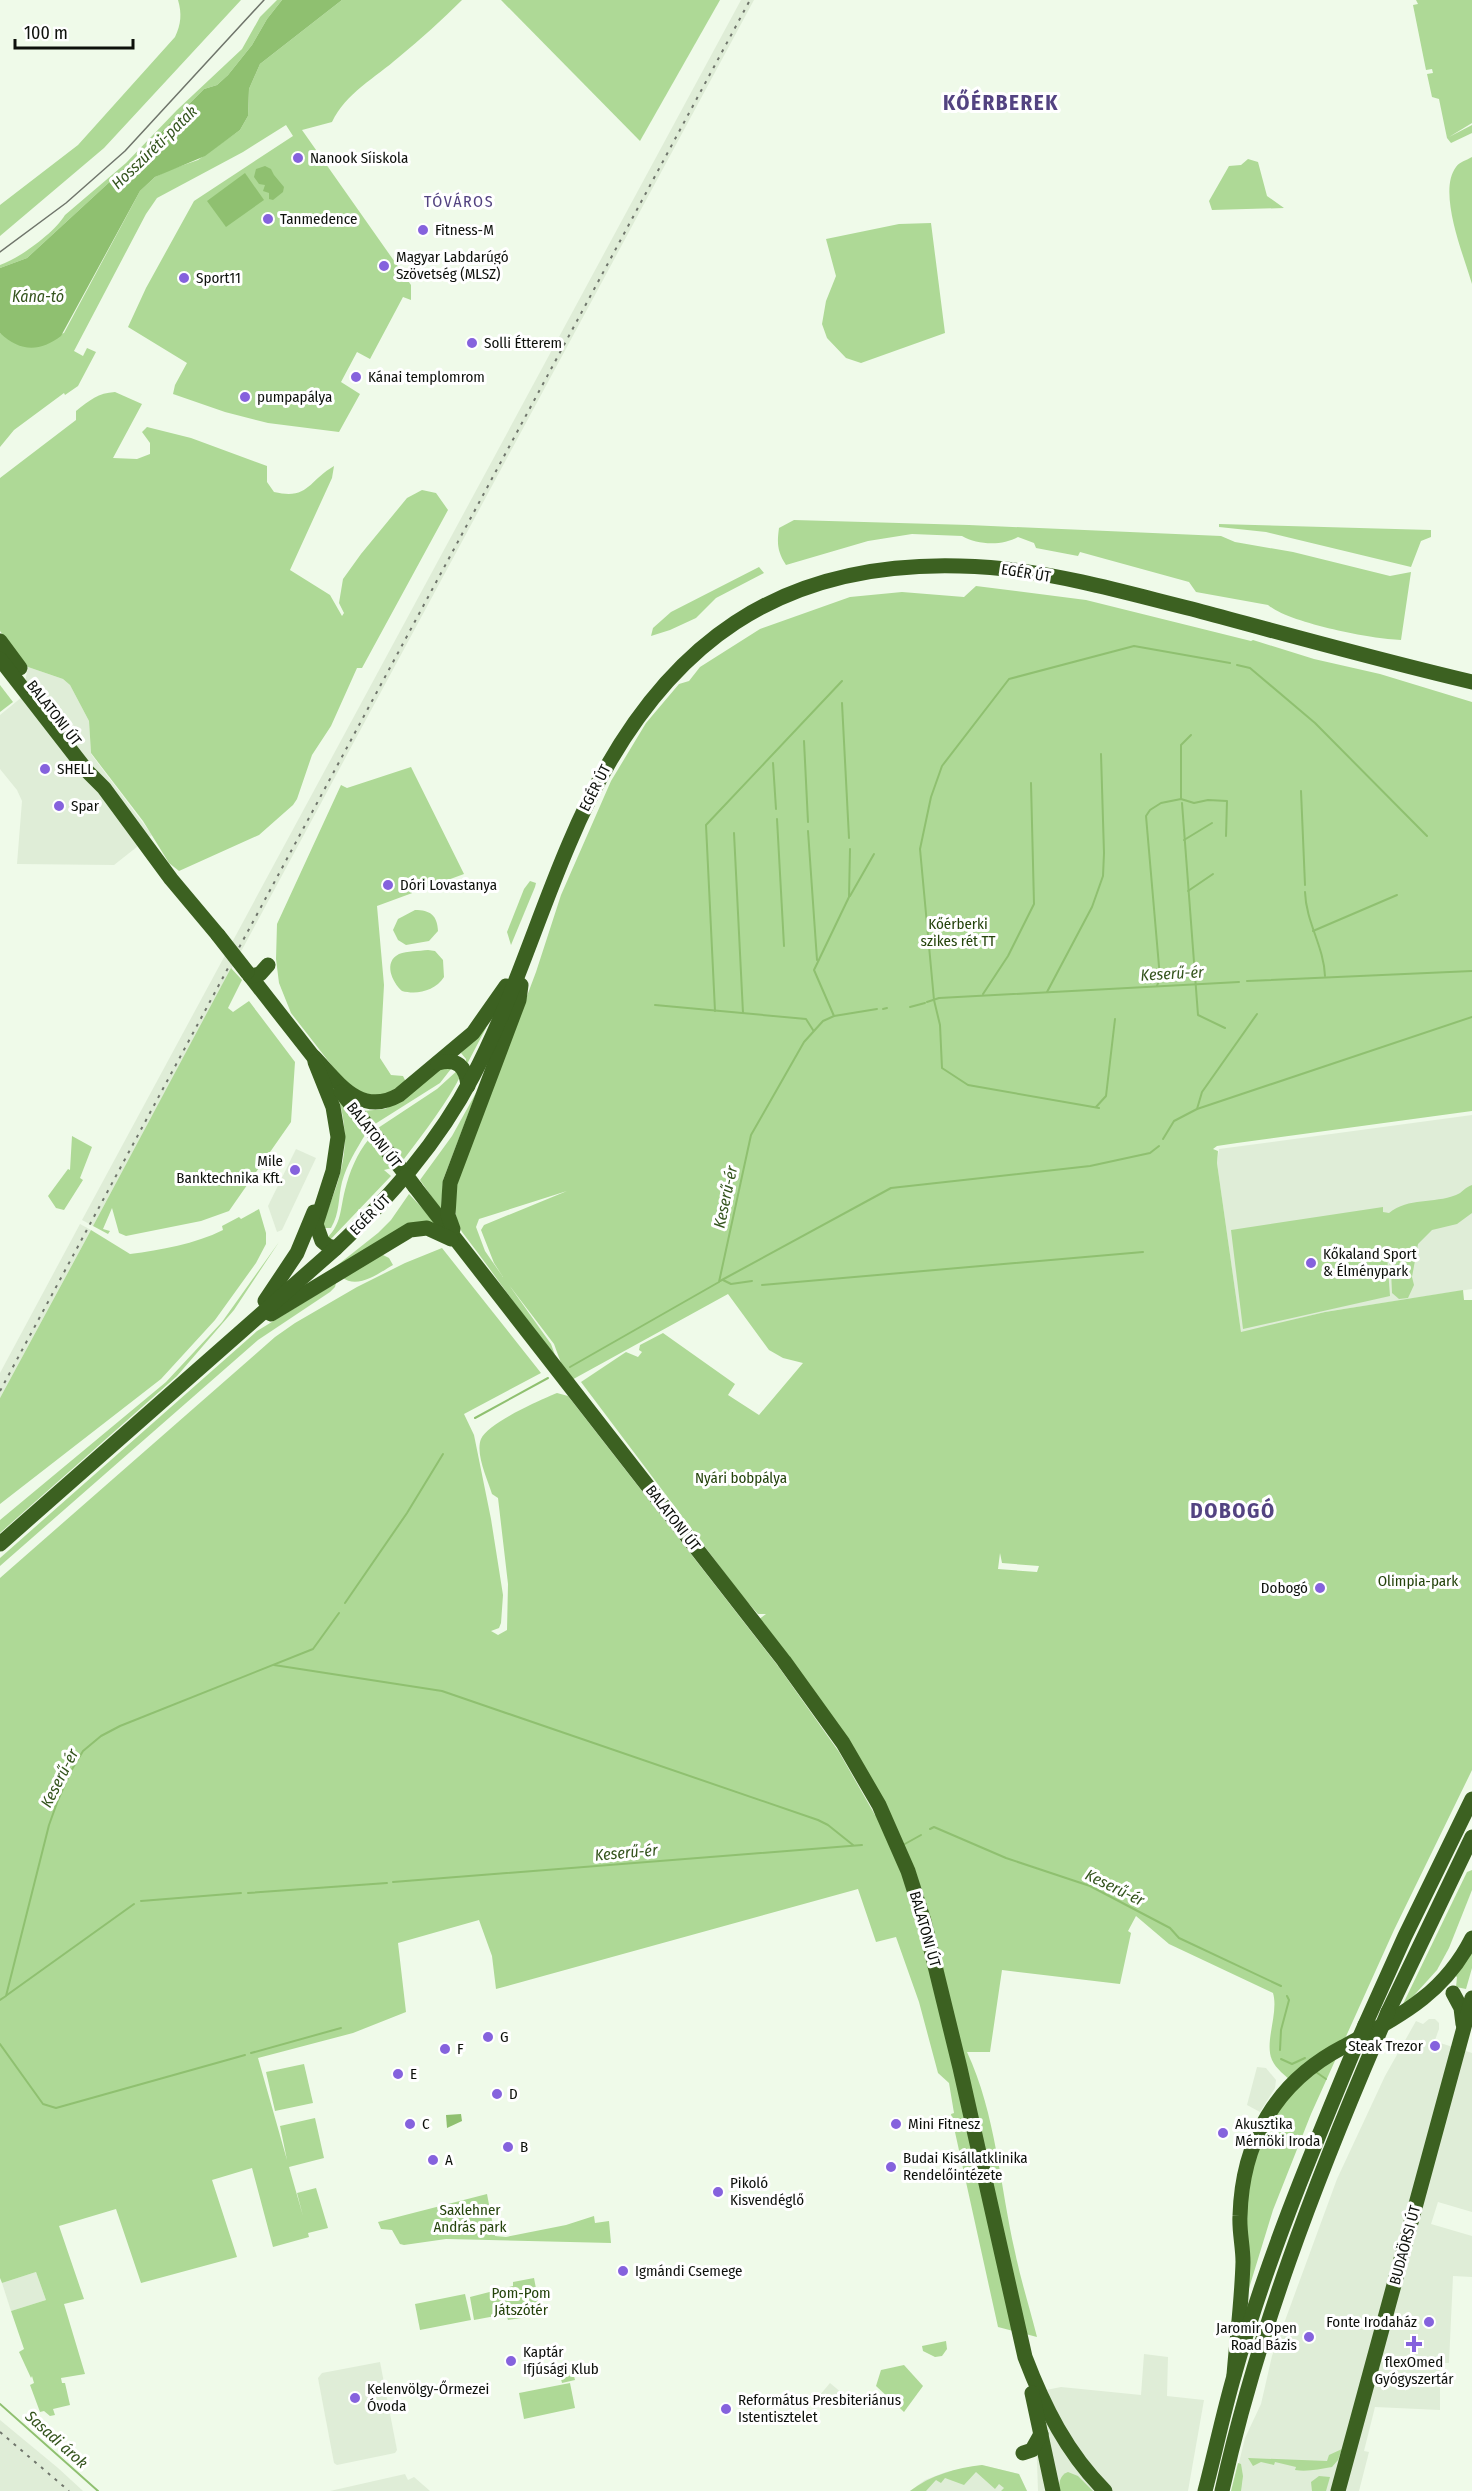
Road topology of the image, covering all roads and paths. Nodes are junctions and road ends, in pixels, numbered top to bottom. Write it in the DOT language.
graph roads {
  1 [pos="0,641"];
  2 [pos="0,659"];
  3 [pos="1472,682"];
  4 [pos="104,788"];
  5 [pos="526,953"];
  6 [pos="268,964"];
  7 [pos="249,974"];
  8 [pos="314,1056"];
  9 [pos="438,1064"];
  10 [pos="468,1086"];
  11 [pos="326,1192"];
  12 [pos="461,1245"];
  13 [pos="336,1248"];
  14 [pos="244,1328"];
  15 [pos="0,1544"];
  16 [pos="1472,1799"];
  17 [pos="1472,1837"];
  18 [pos="1472,1938"];
  19 [pos="1453,1993"];
  20 [pos="1472,1999"];
  21 [pos="1463,2033"];
  22 [pos="1025,2357"];
  23 [pos="1234,2375"];
  24 [pos="1055,2427"];
  25 [pos="1041,2434"];
  26 [pos="1023,2453"];
  27 [pos="1046,2456"];
  28 [pos="1053,2491"];
  29 [pos="1105,2491"];
  30 [pos="1205,2491"];
  31 [pos="1222,2491"];
  32 [pos="1338,2491"];
  1 -- 4 [label="main road, BALATONI ÚT"];
  2 -- 4 [label="main road, BALATONI ÚT"];
  3 -- 5 [label="main road, EGÉR ÚT"];
  4 -- 7 [label="main road, BALATONI ÚT, bridge"];
  5 -- 9 [label="main road"];
  5 -- 10 [label="main road, EGÉR ÚT"];
  5 -- 12 [label="main road"];
  6 -- 7 [label="main road"];
  7 -- 8 [label="main road, BALATONI ÚT"];
  8 -- 9 [label="main road"];
  8 -- 11 [label="main road"];
  8 -- 12 [label="main road, BALATONI ÚT, bridge"];
  9 -- 10 [label="main road"];
  10 -- 13 [label="main road, EGÉR ÚT"];
  11 -- 13 [label="main road"];
  11 -- 14 [label="main road"];
  12 -- 14 [label="main road"];
  12 -- 22 [label="main road, BALATONI ÚT"];
  13 -- 14 [label="main road, EGÉR ÚT"];
  14 -- 15 [label="main road, EGÉR ÚT"];
  16 -- 23 [label="main road, bridge"];
  17 -- 31 [label="main road, bridge"];
  18 -- 23 [label="main road"];
  19 -- 21 [label="main road"];
  20 -- 21 [label="main road, BUDAÖRSI ÚT"];
  21 -- 32 [label="main road, BUDAÖRSI ÚT"];
  22 -- 24 [label="main road"];
  22 -- 25 [label="main road"];
  23 -- 30 [label="main road"];
  24 -- 27 [label="main road"];
  24 -- 29 [label="main road"];
  25 -- 26 [label="main road"];
  25 -- 27 [label="main road"];
  27 -- 28 [label="main road"];
}
